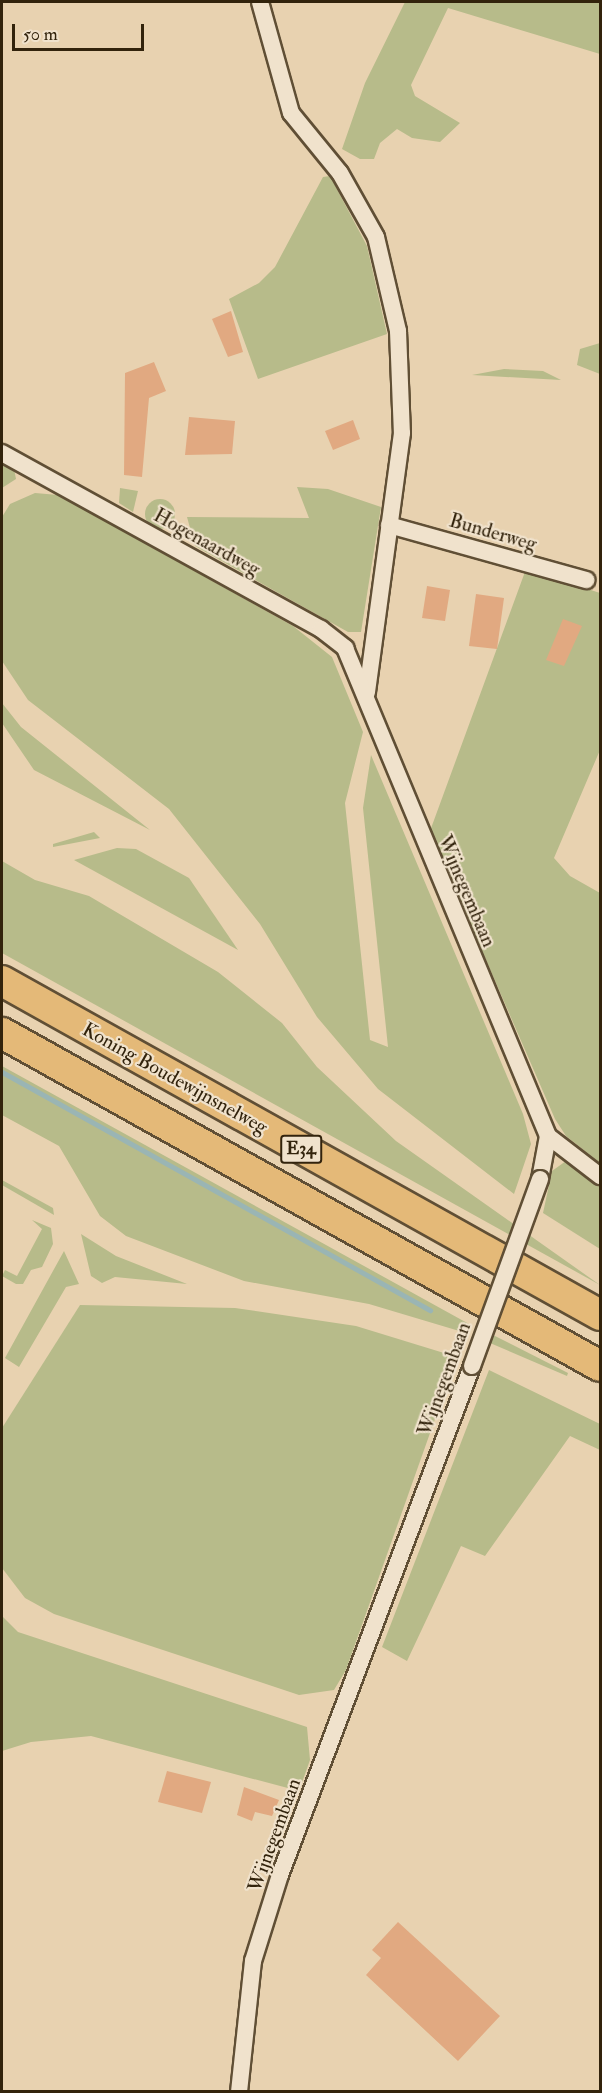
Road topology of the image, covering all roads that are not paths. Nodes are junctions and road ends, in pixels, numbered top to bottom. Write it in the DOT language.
graph roads {
  1 [pos="260,2"];
  2 [pos="2,453"];
  3 [pos="389,525"];
  4 [pos="586,580"];
  5 [pos="367,693"];
  6 [pos="2,981"];
  7 [pos="2,1033"];
  8 [pos="548,1137"];
  9 [pos="600,1176"];
  10 [pos="600,1315"];
  11 [pos="600,1366"];
  12 [pos="239,2091"];
  1 -- 3 [label="street"];
  2 -- 5 [label="street, Hogenaardweg"];
  3 -- 4 [label="street, Bunderweg"];
  3 -- 5 [label="street"];
  5 -- 8 [label="street, Wijnegembaan"];
  6 -- 10 [label="highway, Koning Boudewijnsnelweg / E34"];
  7 -- 11 [label="highway, E34"];
  8 -- 9 [label="street"];
  8 -- 12 [label="street, Wijnegembaan, bridge"];
}
